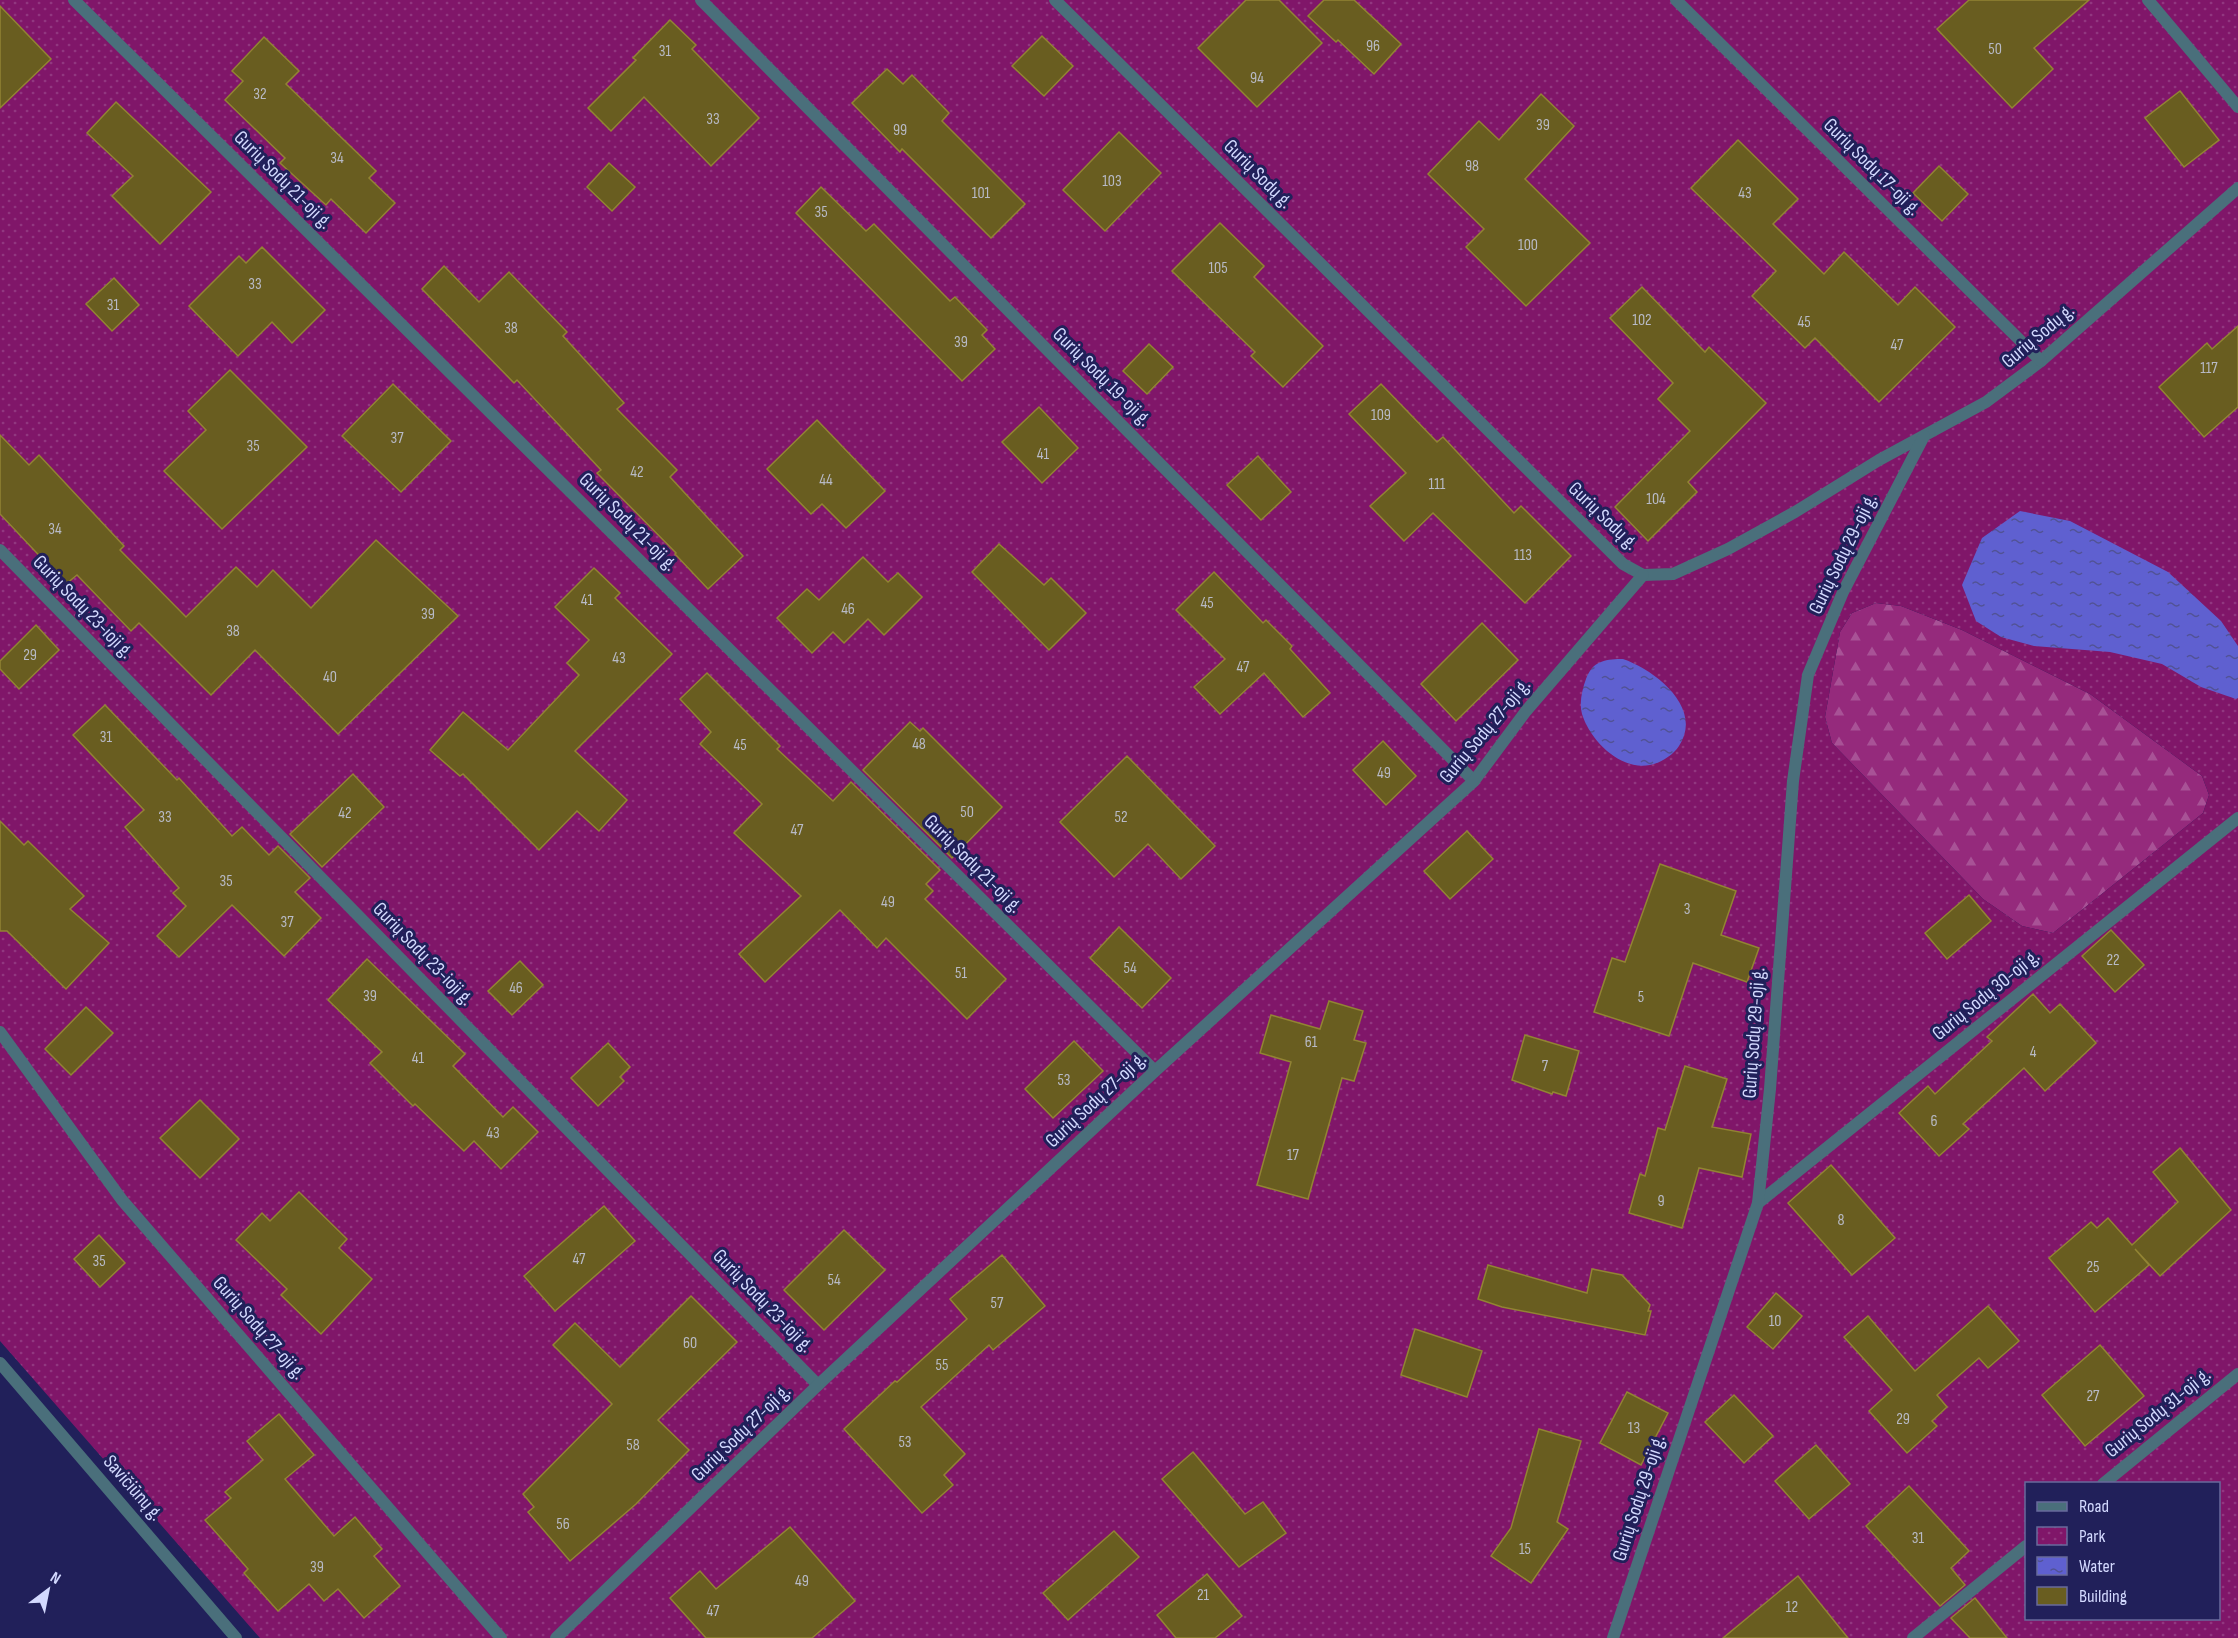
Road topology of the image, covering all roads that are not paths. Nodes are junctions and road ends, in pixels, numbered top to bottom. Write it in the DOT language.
graph roads {
  1 [pos="74,0"];
  2 [pos="701,0"];
  3 [pos="1055,0"];
  4 [pos="1676,0"];
  5 [pos="2148,0"];
  6 [pos="2238,107"];
  7 [pos="2238,188"];
  8 [pos="2041,361"];
  9 [pos="1924,436"];
  10 [pos="0,550"];
  11 [pos="1643,575"];
  12 [pos="1474,781"];
  13 [pos="2238,818"];
  14 [pos="0,1032"];
  15 [pos="1155,1071"];
  16 [pos="1758,1203"];
  17 [pos="0,1363"];
  18 [pos="2238,1374"];
  19 [pos="818,1385"];
  20 [pos="2105,1482"];
  21 [pos="2025,1546"];
  22 [pos="236,1638"];
  23 [pos="501,1638"];
  24 [pos="556,1638"];
  25 [pos="1613,1638"];
  26 [pos="1913,1638"];
  1 -- 15 [label="street, Gurių Sodų 21-oji g."];
  2 -- 12 [label="street, Gurių Sodų 19-oji g."];
  3 -- 11 [label="street, Gurių Sodų g."];
  4 -- 8 [label="street, Gurių Sodų 17-oji g."];
  5 -- 6 [label="street"];
  7 -- 8 [label="street, Gurių Sodų g."];
  8 -- 9 [label="street, Gurių Sodų g."];
  9 -- 11 [label="street, Gurių Sodų g."];
  9 -- 16 [label="street, Gurių Sodų 29-oji g."];
  10 -- 19 [label="street, Gurių Sodų 23-ioji g."];
  11 -- 12 [label="street, Gurių Sodų 27-oji g."];
  12 -- 15 [label="street, Gurių Sodų 27-oji g."];
  13 -- 16 [label="street, Gurių Sodų 30-oji g."];
  14 -- 23 [label="street, Gurių Sodų 27-oji g."];
  15 -- 19 [label="street, Gurių Sodų 27-oji g."];
  16 -- 25 [label="street, Gurių Sodų 29-oji g."];
  17 -- 22 [label="street, Savičiūnų g."];
  18 -- 20 [label="street, Gurių Sodų 31-oji g."];
  19 -- 24 [label="street, Gurių Sodų 27-oji g."];
  21 -- 26 [label="street"];
}
